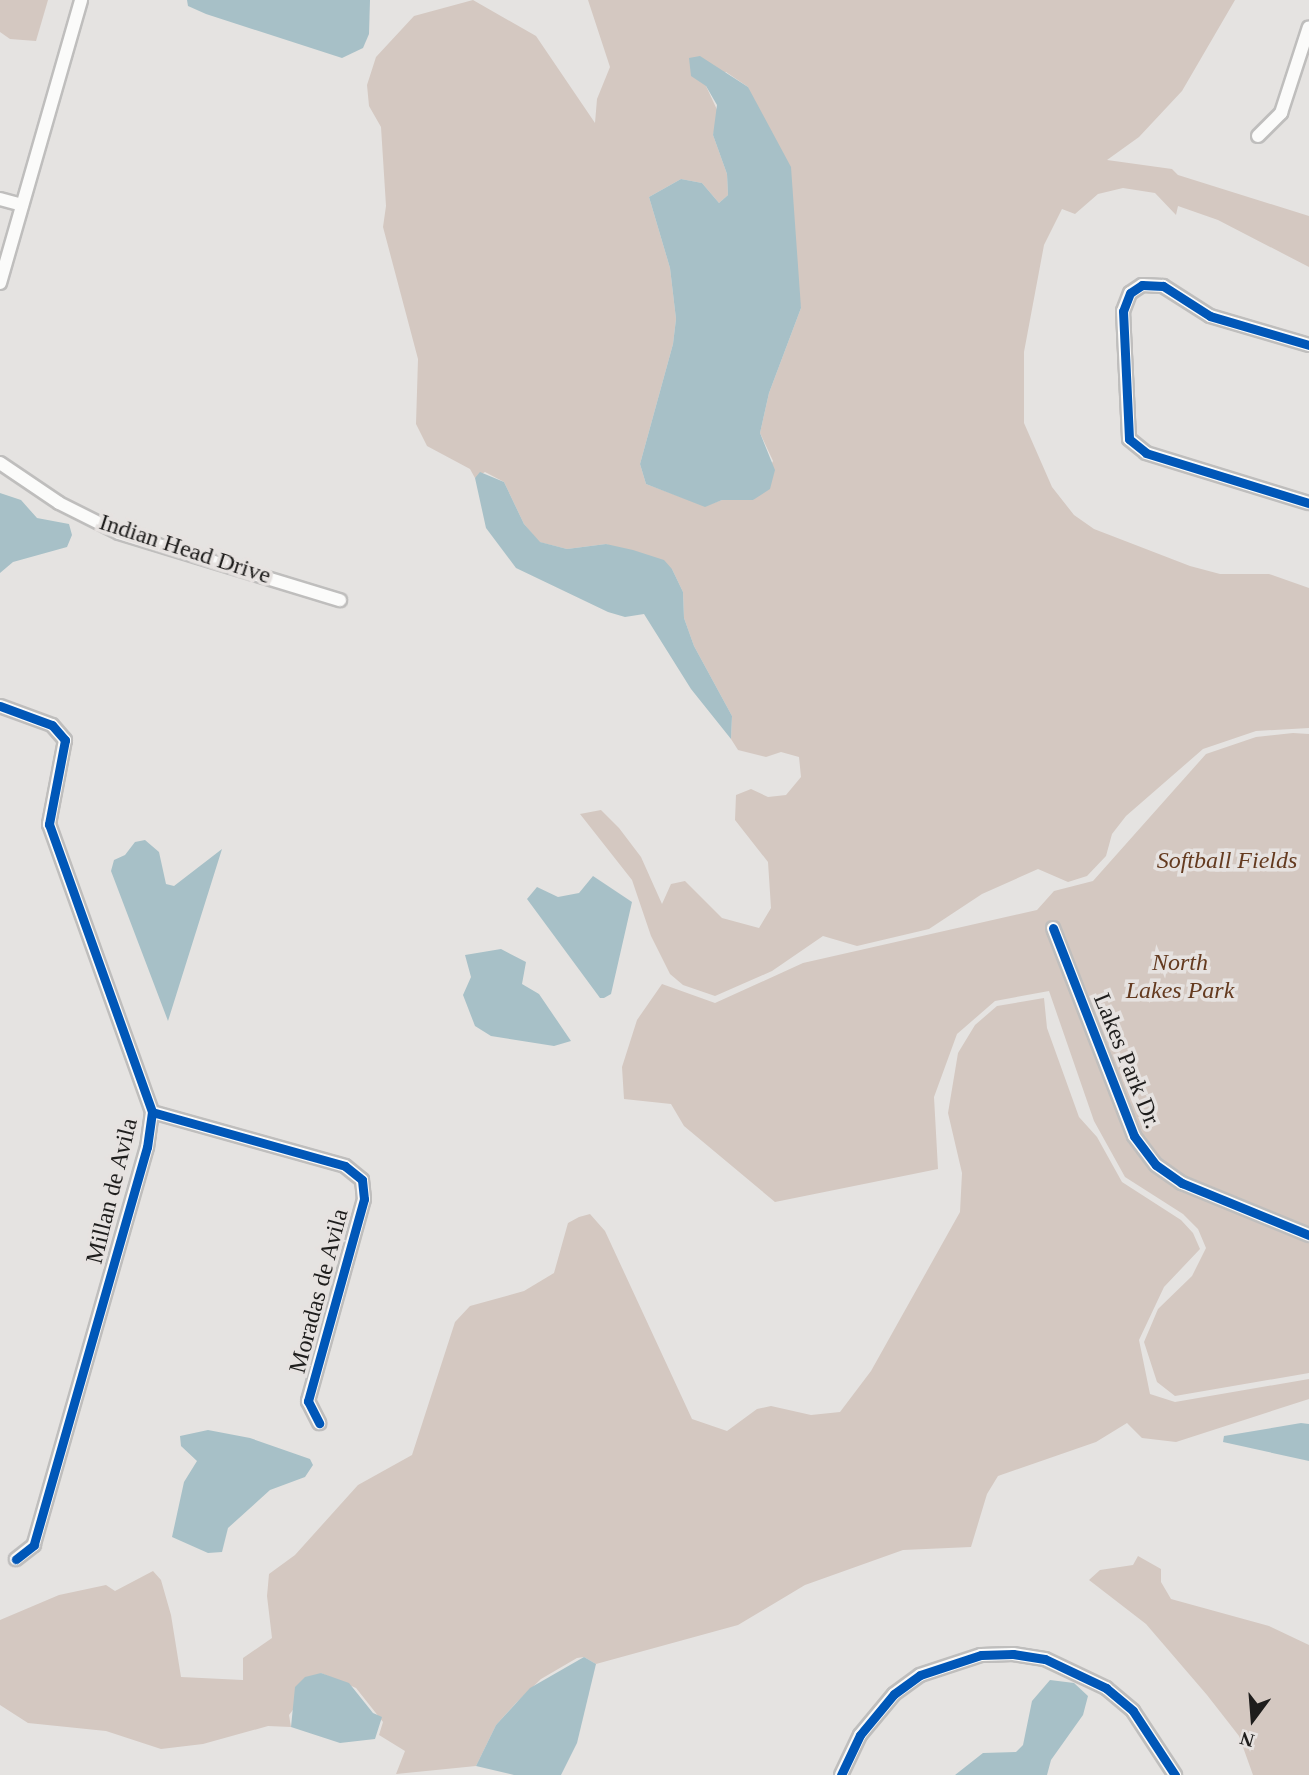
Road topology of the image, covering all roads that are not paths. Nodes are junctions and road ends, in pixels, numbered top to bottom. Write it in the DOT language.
graph roads {
  1 [pos="81,0"];
  2 [pos="1309,27"];
  3 [pos="1258,136"];
  4 [pos="0,200"];
  5 [pos="22,205"];
  6 [pos="0,283"];
  7 [pos="1309,345"];
  8 [pos="0,463"];
  9 [pos="1309,503"];
  10 [pos="341,600"];
  11 [pos="0,706"];
  12 [pos="1053,928"];
  13 [pos="152,1112"];
  14 [pos="1309,1235"];
  15 [pos="319,1423"];
  16 [pos="16,1559"];
  17 [pos="841,1775"];
  18 [pos="1175,1775"];
  1 -- 5 [label="street"];
  2 -- 3 [label="street"];
  4 -- 5 [label="street"];
  5 -- 6 [label="street"];
  7 -- 9 [label="street"];
  8 -- 10 [label="street, Indian Head Drive"];
  11 -- 13 [label="street, Millan de Avila"];
  12 -- 14 [label="street, Lakes Park Dr."];
  13 -- 15 [label="street, Moradas de Avila"];
  13 -- 16 [label="street, Millan de Avila"];
  17 -- 18 [label="street"];
}
